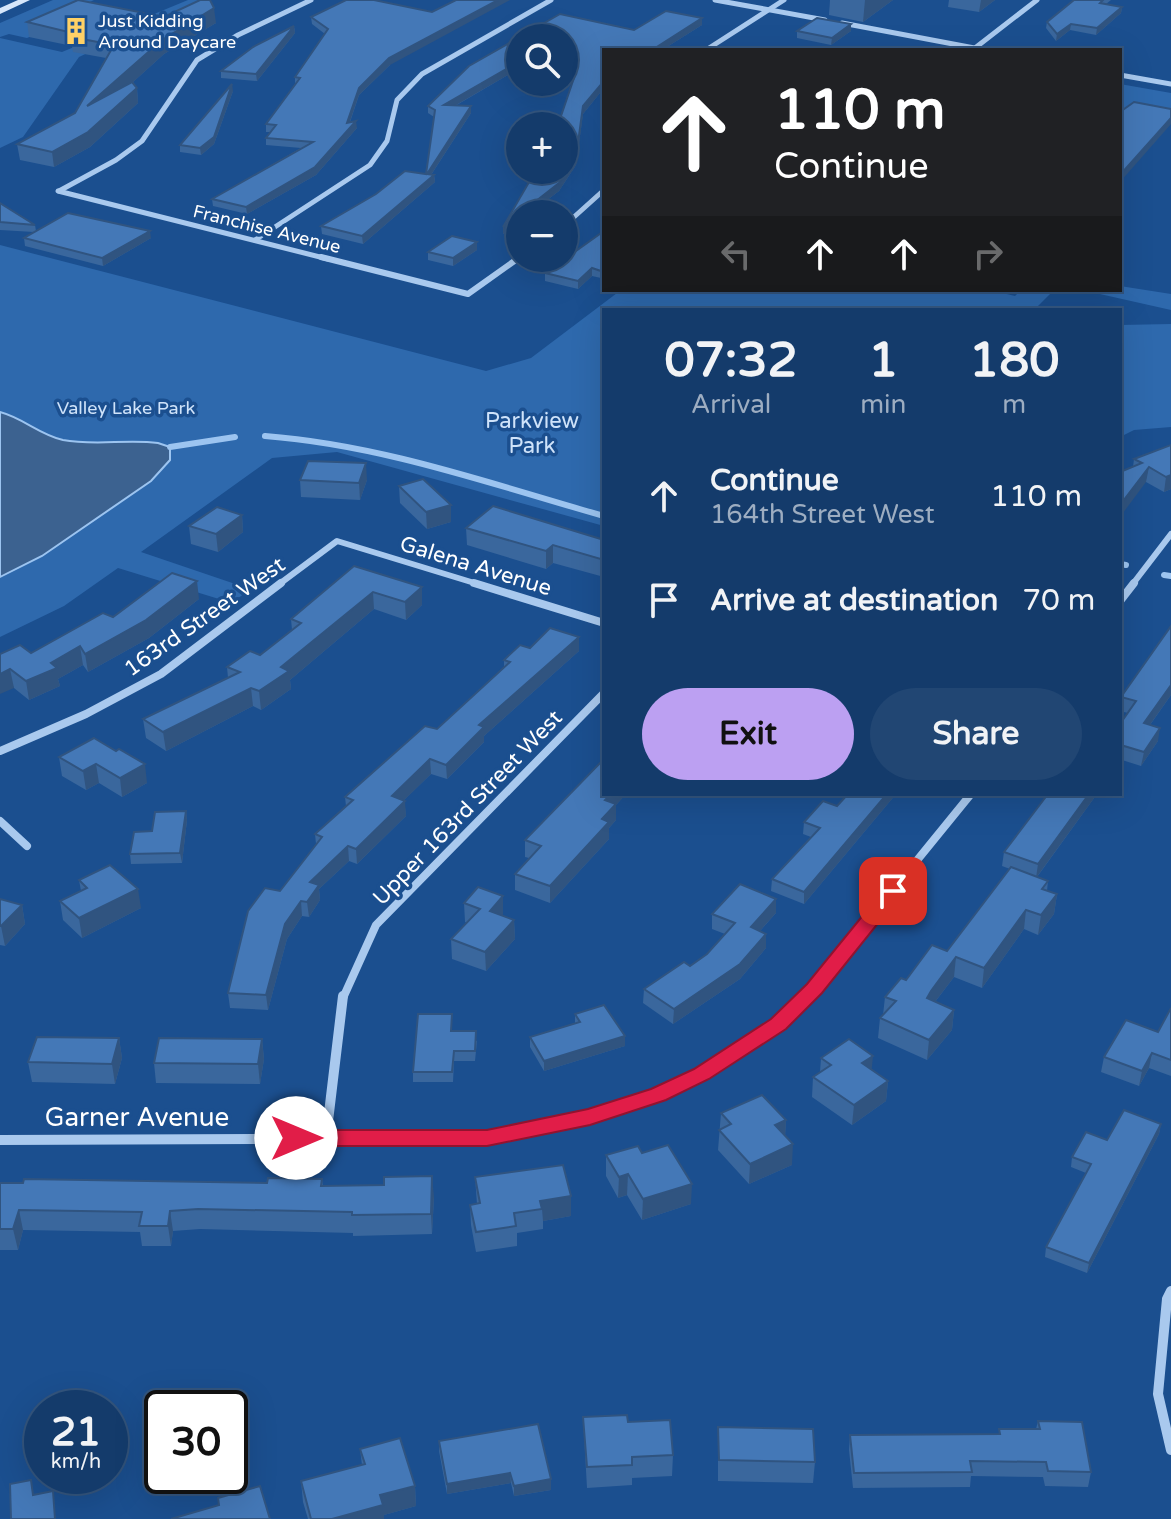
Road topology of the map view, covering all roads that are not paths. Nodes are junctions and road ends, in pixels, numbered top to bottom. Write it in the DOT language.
graph roads {
  1 [pos="26,0"];
  2 [pos="311,0"];
  3 [pos="551,0"];
  4 [pos="715,0"];
  5 [pos="784,0"];
  6 [pos="1037,0"];
  7 [pos="768,10"];
  8 [pos="0,11"];
  9 [pos="709,48"];
  10 [pos="975,48"];
  11 [pos="1122,75"];
  12 [pos="1171,84"];
  13 [pos="602,192"];
  14 [pos="578,213"];
  15 [pos="255,240"];
  16 [pos="506,267"];
  17 [pos="1171,534"];
  18 [pos="337,541"];
  19 [pos="1122,598"];
  20 [pos="602,622"];
  21 [pos="602,695"];
  22 [pos="0,751"];
  23 [pos="969,796"];
  24 [pos="0,821"];
  25 [pos="27,846"];
  26 [pos="326,1138"];
  27 [pos="0,1140"];
  28 [pos="1171,1291"];
  29 [pos="1171,1450"];
  1 -- 8 [label="main road"];
  2 -- 15 [label="street, Franchise Avenue"];
  3 -- 15 [label="street"];
  4 -- 7 [label="street"];
  5 -- 7 [label="street"];
  6 -- 10 [label="street"];
  7 -- 9 [label="street"];
  7 -- 10 [label="street"];
  11 -- 12 [label="street"];
  13 -- 14 [label="street"];
  15 -- 16 [label="street, Franchise Avenue"];
  17 -- 19 [label="street"];
  18 -- 20 [label="street, Galena Avenue"];
  18 -- 22 [label="street, 163rd Street West"];
  21 -- 26 [label="street, Upper 163rd Street West"];
  23 -- 26 [label="street, Garner Avenue"];
  24 -- 25 [label="street"];
  26 -- 27 [label="street, Garner Avenue"];
  28 -- 29 [label="street"];
}
